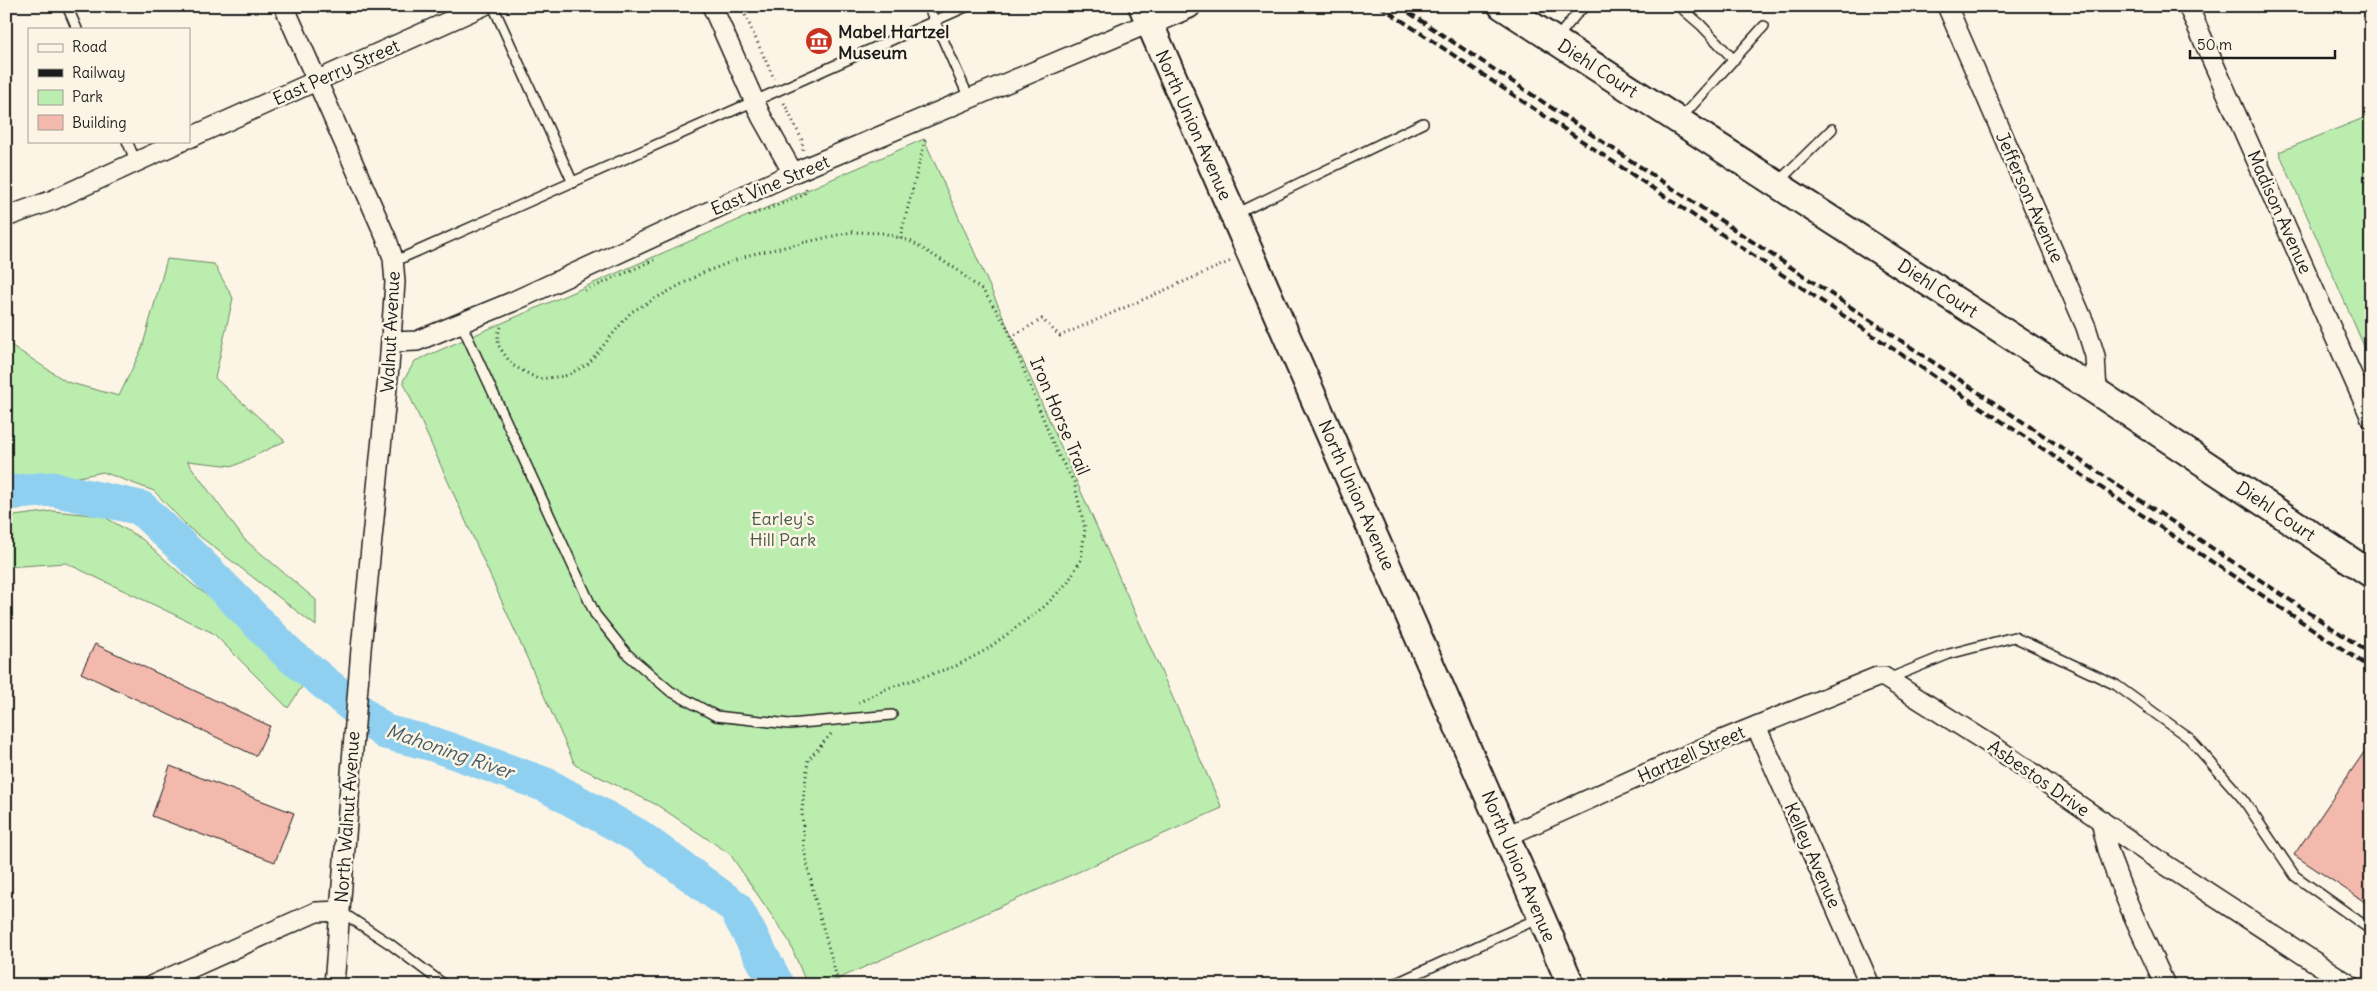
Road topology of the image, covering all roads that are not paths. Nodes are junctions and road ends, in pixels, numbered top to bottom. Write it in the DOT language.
graph roads {
  1 [pos="67,6"];
  2 [pos="284,6"];
  3 [pos="483,6"];
  4 [pos="493,6"];
  5 [pos="712,6"];
  6 [pos="928,6"];
  7 [pos="968,6"];
  8 [pos="1188,6"];
  9 [pos="1502,6"];
  10 [pos="1587,6"];
  11 [pos="1678,6"];
  12 [pos="1947,6"];
  13 [pos="2188,6"];
  14 [pos="1145,15"];
  15 [pos="934,22"];
  16 [pos="1764,26"];
  17 [pos="77,28"];
  18 [pos="1555,40"];
  19 [pos="1734,60"];
  20 [pos="316,81"];
  21 [pos="969,98"];
  22 [pos="755,103"];
  23 [pos="1680,120"];
  24 [pos="1423,123"];
  25 [pos="1832,129"];
  26 [pos="190,138"];
  27 [pos="127,142"];
  28 [pos="180,142"];
  29 [pos="136,162"];
  30 [pos="793,174"];
  31 [pos="573,183"];
  32 [pos="1777,184"];
  33 [pos="1233,215"];
  34 [pos="6,217"];
  35 [pos="393,262"];
  36 [pos="461,323"];
  37 [pos="391,342"];
  38 [pos="2097,392"];
  39 [pos="2371,418"];
  40 [pos="2371,574"];
  41 [pos="361,649"];
  42 [pos="1882,678"];
  43 [pos="892,715"];
  44 [pos="1756,726"];
  45 [pos="2101,820"];
  46 [pos="1507,836"];
  47 [pos="340,911"];
  48 [pos="1542,917"];
  49 [pos="2371,930"];
  50 [pos="153,985"];
  51 [pos="334,985"];
  52 [pos="445,985"];
  53 [pos="1392,985"];
  54 [pos="1571,985"];
  55 [pos="1870,985"];
  56 [pos="2165,985"];
  57 [pos="2350,985"];
  1 -- 17 [label="lane"];
  2 -- 20 [label="street, Walnut Avenue"];
  3 -- 20 [label="street, East Perry Street"];
  4 -- 31 [label="lane"];
  5 -- 22 [label="street"];
  6 -- 15 [label="lane"];
  7 -- 15 [label="lane"];
  8 -- 14 [label="street"];
  9 -- 18 [label="main road, Diehl Court"];
  10 -- 18 [label="lane"];
  11 -- 19 [label="lane"];
  12 -- 38 [label="street, Jefferson Avenue"];
  13 -- 39 [label="street, Madison Avenue"];
  14 -- 21 [label="street, East Vine Street"];
  14 -- 33 [label="main road, North Union Avenue"];
  15 -- 21 [label="lane"];
  15 -- 22 [label="lane"];
  16 -- 19 [label="lane"];
  18 -- 23 [label="main road, Diehl Court"];
  19 -- 23 [label="lane"];
  20 -- 26 [label="street, East Perry Street"];
  20 -- 35 [label="street, Walnut Avenue"];
  21 -- 30 [label="street, East Vine Street"];
  22 -- 30 [label="street"];
  22 -- 31 [label="lane"];
  23 -- 32 [label="main road, Diehl Court"];
  24 -- 33 [label="lane"];
  25 -- 32 [label="lane"];
  27 -- 29 [label="lane"];
  28 -- 29 [label="street"];
  29 -- 34 [label="street"];
  30 -- 36 [label="street, East Vine Street"];
  31 -- 35 [label="lane"];
  32 -- 38 [label="main road, Diehl Court"];
  33 -- 46 [label="main road, North Union Avenue"];
  35 -- 37 [label="street, Walnut Avenue"];
  36 -- 37 [label="street, East Vine Street"];
  36 -- 43 [label="lane"];
  37 -- 41 [label="street, Walnut Avenue"];
  38 -- 40 [label="main road, Diehl Court"];
  41 -- 47 [label="street, North Walnut Avenue"];
  42 -- 44 [label="street, Hartzell Street"];
  42 -- 45 [label="street, Asbestos Drive"];
  42 -- 49 [label="lane"];
  44 -- 46 [label="street, Hartzell Street"];
  44 -- 55 [label="street, Kelley Avenue"];
  45 -- 56 [label="street"];
  45 -- 57 [label="street, Asbestos Drive"];
  46 -- 48 [label="main road, North Union Avenue"];
  47 -- 50 [label="street"];
  47 -- 51 [label="street, North Walnut Avenue"];
  47 -- 52 [label="lane"];
  48 -- 53 [label="lane"];
  48 -- 54 [label="main road, North Union Avenue"];
}
